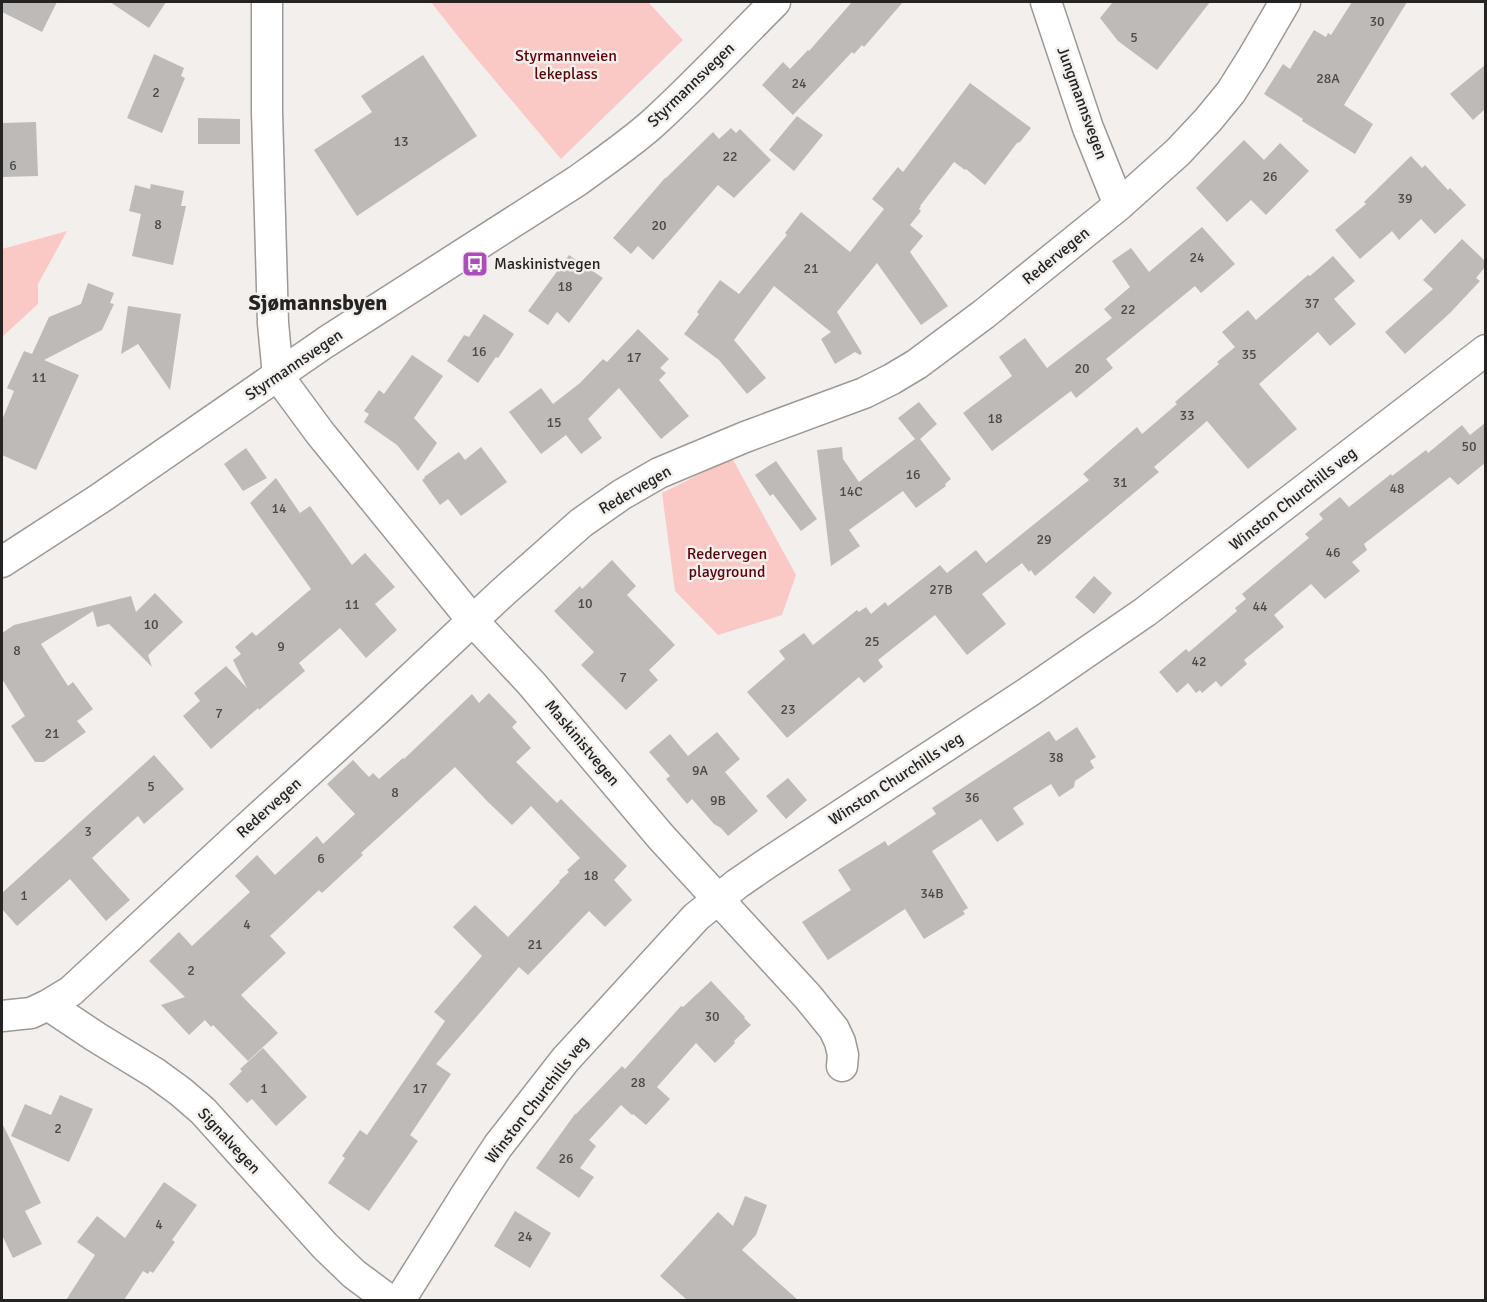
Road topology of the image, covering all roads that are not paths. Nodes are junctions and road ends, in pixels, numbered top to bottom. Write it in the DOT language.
graph roads {
  1 [pos="267,2"];
  2 [pos="775,2"];
  3 [pos="1046,2"];
  4 [pos="1285,2"];
  5 [pos="1119,205"];
  6 [pos="1481,360"];
  7 [pos="278,376"];
  8 [pos="2,562"];
  9 [pos="473,621"];
  10 [pos="718,899"];
  11 [pos="48,1005"];
  12 [pos="2,1016"];
  13 [pos="842,1066"];
  14 [pos="389,1300"];
  15 [pos="400,1300"];
  1 -- 7 [label="street"];
  2 -- 7 [label="street, Styrmannsvegen"];
  3 -- 5 [label="street, Jungmannsvegen"];
  4 -- 5 [label="street, Redervegen"];
  5 -- 9 [label="street, Redervegen"];
  6 -- 10 [label="street, Winston Churchills veg"];
  7 -- 8 [label="street, Styrmannsvegen"];
  7 -- 9 [label="street, Maskinistvegen"];
  9 -- 10 [label="street, Maskinistvegen"];
  9 -- 11 [label="street, Redervegen"];
  10 -- 13 [label="street, Maskinistvegen"];
  10 -- 15 [label="street, Winston Churchills veg"];
  11 -- 12 [label="street, Redervegen"];
  11 -- 14 [label="street, Signalvegen"];
}
